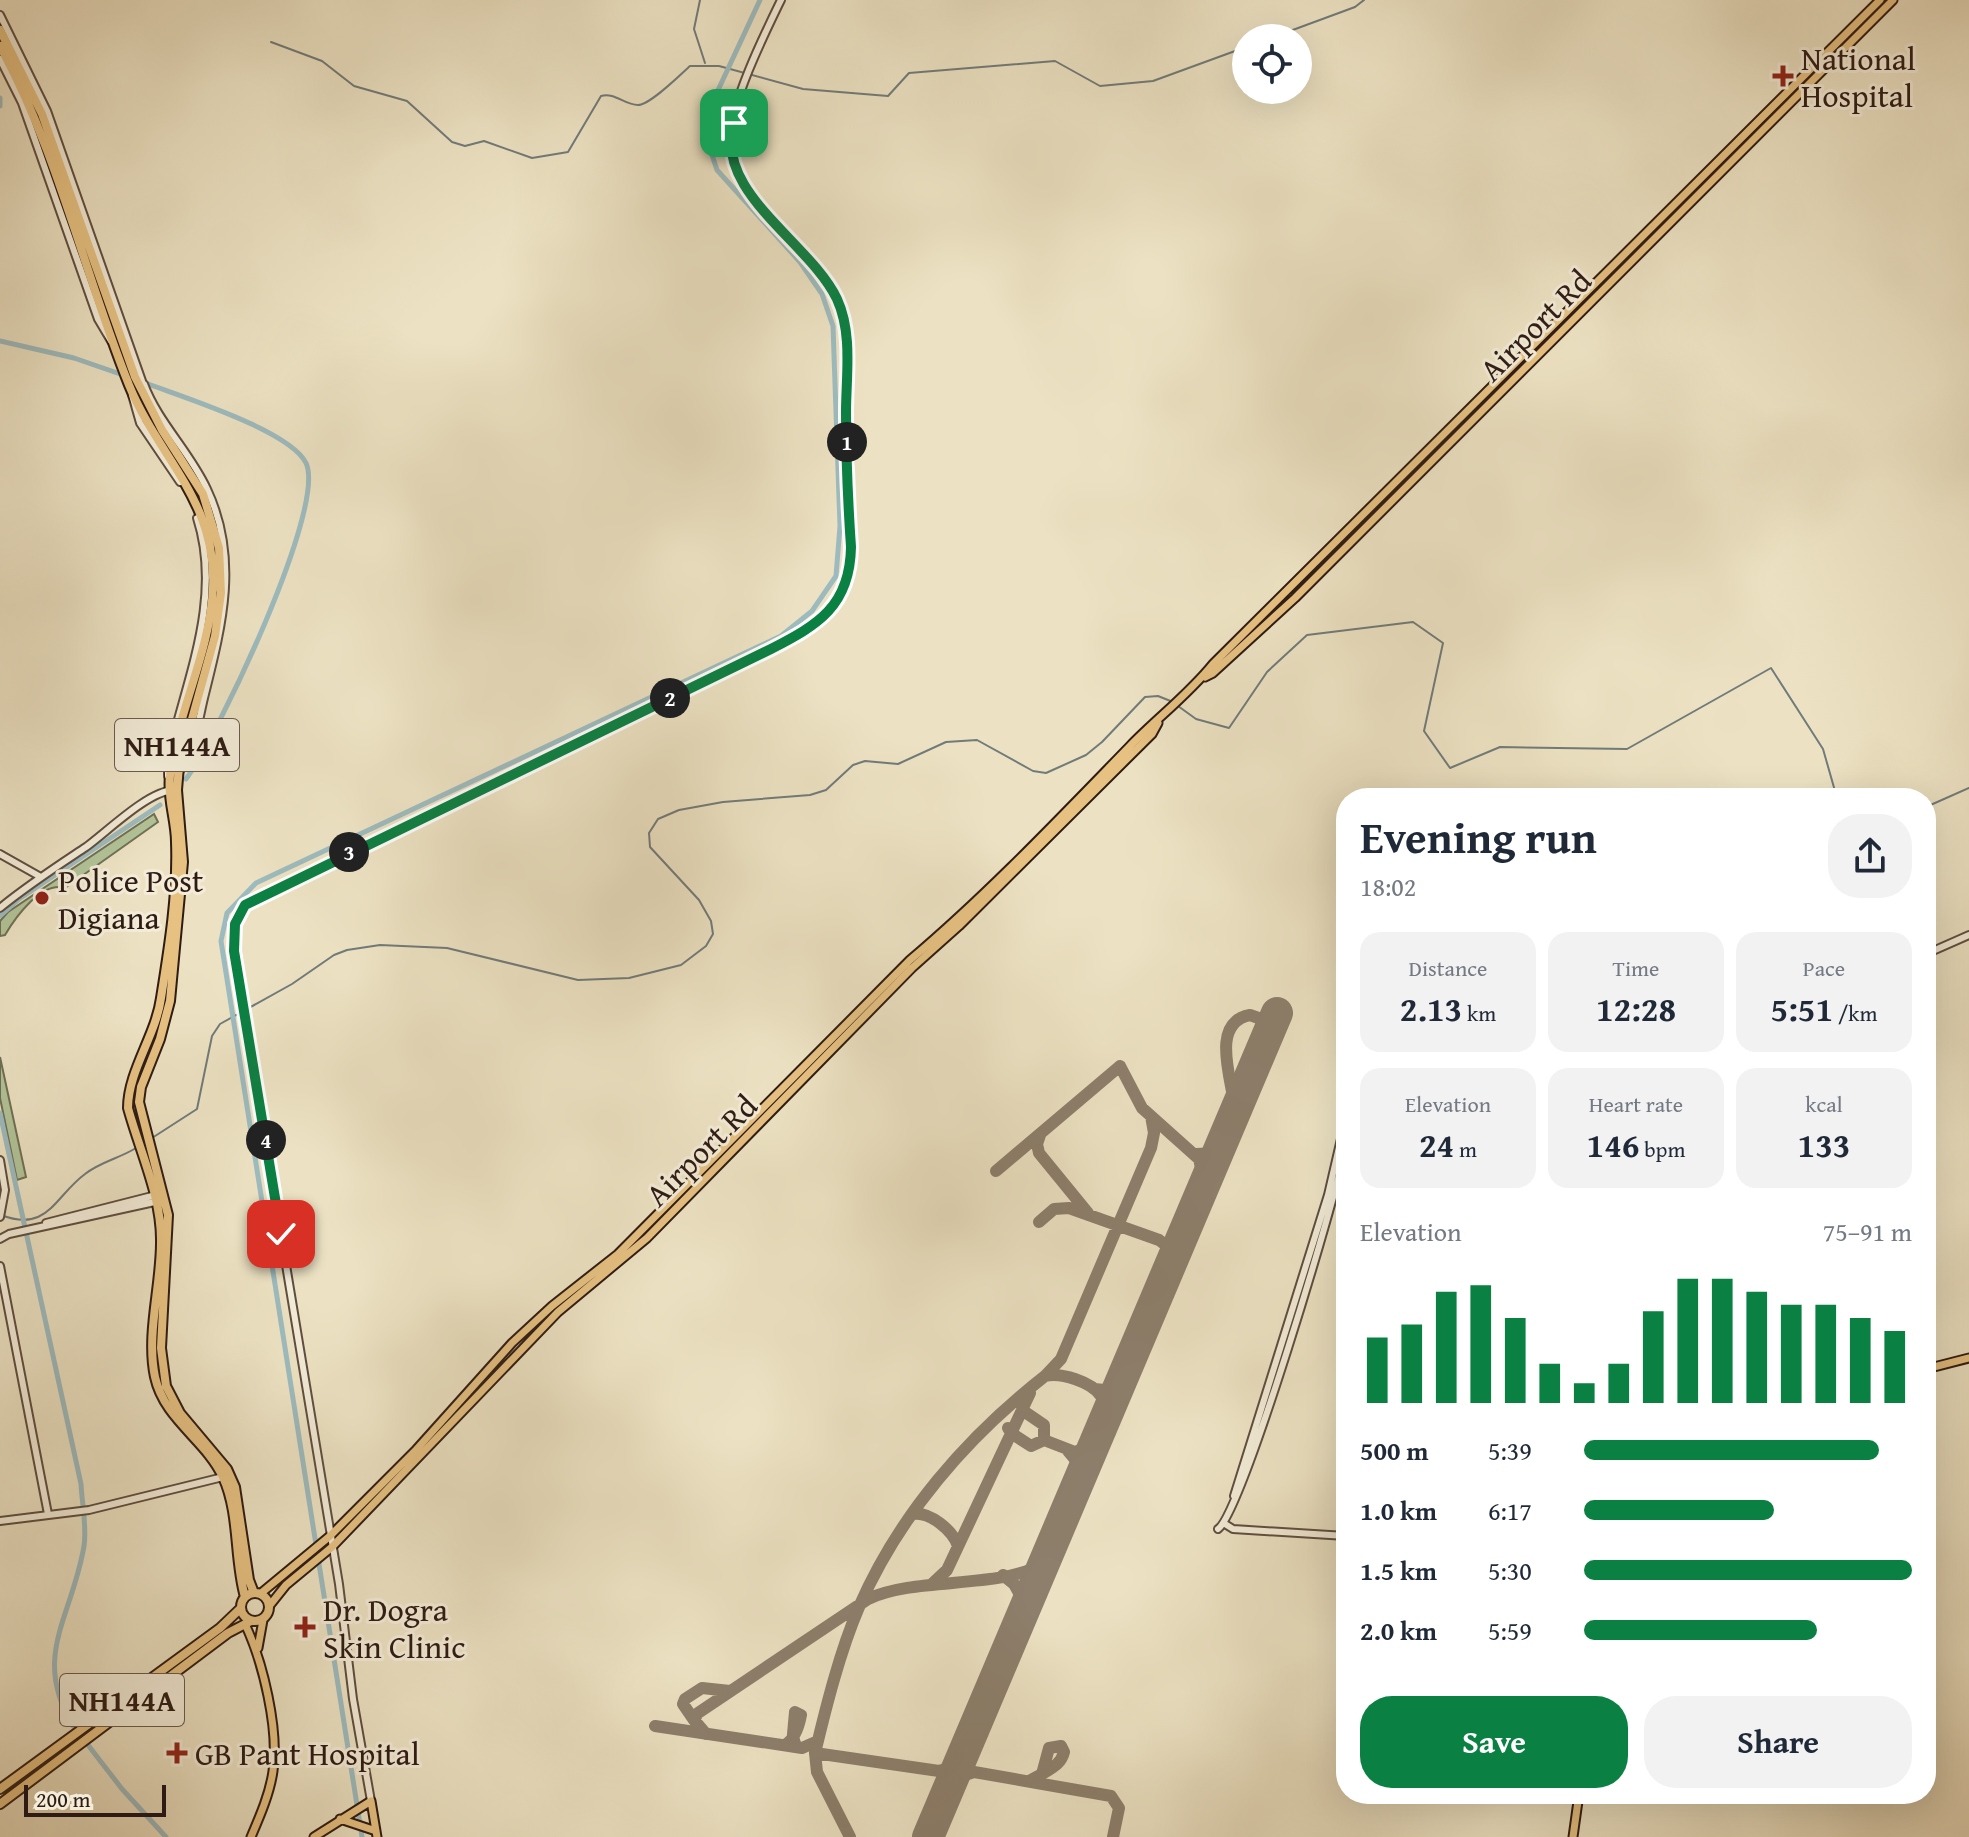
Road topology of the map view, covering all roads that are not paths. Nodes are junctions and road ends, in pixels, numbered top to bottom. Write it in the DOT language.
graph roads {
  1 [pos="781,0"];
  2 [pos="1880,0"];
  3 [pos="1893,0"];
  4 [pos="0,15"];
  5 [pos="0,30"];
  6 [pos="0,46"];
  7 [pos="0,59"];
  8 [pos="114,343"];
  9 [pos="135,381"];
  10 [pos="172,452"];
  11 [pos="1205,677"];
  12 [pos="1161,719"];
  13 [pos="173,790"];
  14 [pos="0,854"];
  15 [pos="39,876"];
  16 [pos="0,908"];
  17 [pos="1969,935"];
  18 [pos="1936,950"];
  19 [pos="147,1151"];
  20 [pos="0,1160"];
  21 [pos="1336,1160"];
  22 [pos="1336,1182"];
  23 [pos="159,1197"];
  24 [pos="0,1217"];
  25 [pos="0,1239"];
  26 [pos="0,1266"];
  27 [pos="1969,1358"];
  28 [pos="1936,1366"];
  29 [pos="223,1477"];
  30 [pos="1232,1503"];
  31 [pos="48,1514"];
  32 [pos="0,1521"];
  33 [pos="1225,1524"];
  34 [pos="1218,1529"];
  35 [pos="1336,1535"];
  36 [pos="330,1536"];
  37 [pos="332,1547"];
  38 [pos="253,1594"];
  39 [pos="270,1605"];
  40 [pos="241,1608"];
  41 [pos="263,1620"];
  42 [pos="248,1623"];
  43 [pos="257,1650"];
  44 [pos="0,1789"];
  45 [pos="367,1803"];
  46 [pos="0,1804"];
  47 [pos="1578,1804"];
  48 [pos="343,1820"];
  49 [pos="374,1832"];
  50 [pos="251,1837"];
  51 [pos="314,1837"];
  52 [pos="1573,1837"];
  1 -- 36 [label="street"];
  2 -- 11 [label="main road"];
  3 -- 11 [label="main road, Airport Rd"];
  4 -- 9 [label="street"];
  5 -- 9 [label="highway, NH144A"];
  6 -- 8 [label="highway, NH144A"];
  7 -- 8 [label="street"];
  8 -- 9 [label="highway, NH144A"];
  9 -- 10 [label="highway, NH144A"];
  9 -- 10 [label="street"];
  10 -- 13 [label="highway, NH144A"];
  10 -- 13 [label="highway, NH144A"];
  11 -- 12 [label="main road"];
  12 -- 36 [label="main road"];
  12 -- 37 [label="main road, Airport Rd"];
  13 -- 15 [label="street"];
  13 -- 19 [label="highway, NH144A"];
  13 -- 19 [label="highway, NH144A"];
  14 -- 15 [label="street"];
  15 -- 16 [label="street"];
  17 -- 18 [label="street"];
  19 -- 23 [label="highway, NH144A"];
  20 -- 24 [label="street"];
  21 -- 30 [label="street"];
  22 -- 30 [label="street"];
  23 -- 25 [label="street"];
  23 -- 29 [label="highway, NH144A"];
  23 -- 38 [label="highway, NH144A"];
  26 -- 31 [label="street"];
  27 -- 28 [label="main road"];
  29 -- 31 [label="street"];
  29 -- 38 [label="highway, NH144A"];
  30 -- 33 [label="street"];
  31 -- 32 [label="street"];
  33 -- 34 [label="street"];
  33 -- 35 [label="street"];
  36 -- 37 [label="street"];
  36 -- 38 [label="main road"];
  37 -- 39 [label="main road, Airport Rd"];
  37 -- 45 [label="street"];
  38 -- 39 [label="highway"];
  38 -- 40 [label="highway, NH144A"];
  39 -- 41 [label="highway"];
  40 -- 42 [label="highway"];
  40 -- 44 [label="highway, NH144A"];
  41 -- 42 [label="highway, NH144A"];
  41 -- 43 [label="main road"];
  42 -- 43 [label="main road"];
  42 -- 46 [label="highway, NH144A"];
  43 -- 50 [label="main road"];
  45 -- 48 [label="main road"];
  45 -- 49 [label="main road"];
  47 -- 52 [label="main road"];
  48 -- 49 [label="main road"];
  48 -- 51 [label="main road"];
}
